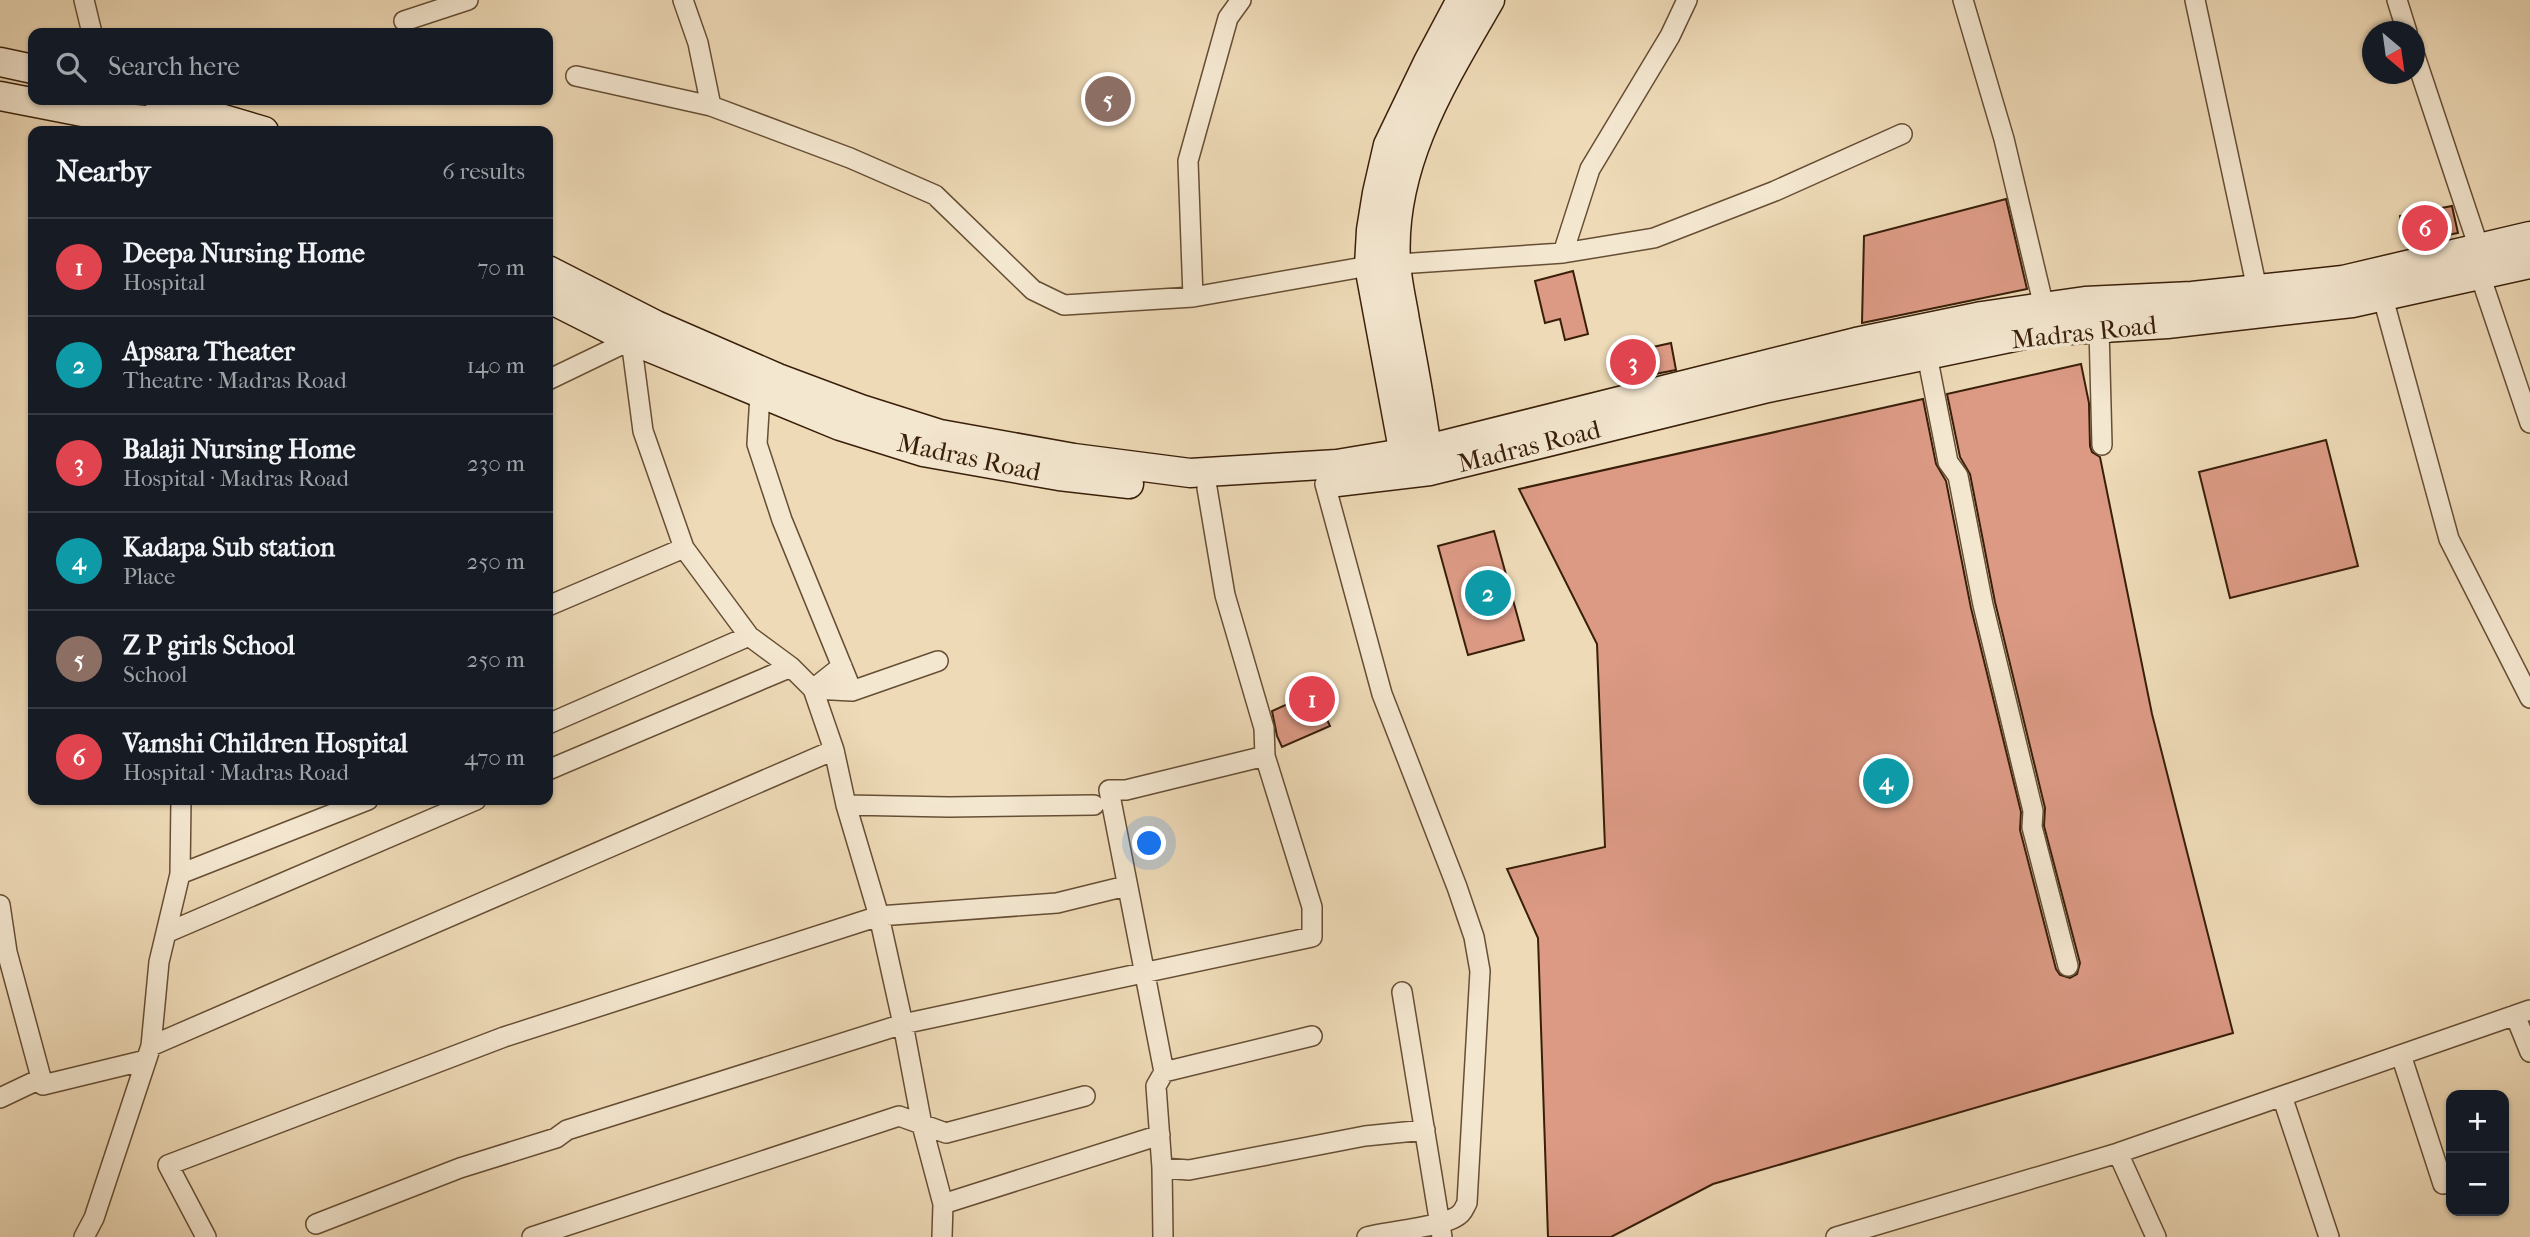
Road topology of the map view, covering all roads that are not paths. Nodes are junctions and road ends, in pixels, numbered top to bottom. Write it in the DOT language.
graph roads {
  1 [pos="83,0"];
  2 [pos="468,0"];
  3 [pos="683,0"];
  4 [pos="1241,0"];
  5 [pos="1461,0"];
  6 [pos="1490,0"];
  7 [pos="1687,0"];
  8 [pos="1963,0"];
  9 [pos="2195,0"];
  10 [pos="2397,0"];
  11 [pos="404,21"];
  12 [pos="2404,21"];
  13 [pos="91,28"];
  14 [pos="0,62"];
  15 [pos="28,68"];
  16 [pos="576,76"];
  17 [pos="2424,84"];
  18 [pos="0,96"];
  19 [pos="28,101"];
  20 [pos="47,105"];
  21 [pos="176,105"];
  22 [pos="711,106"];
  23 [pos="105,116"];
  24 [pos="167,126"];
  25 [pos="247,126"];
  26 [pos="1902,134"];
  27 [pos="2530,236"];
  28 [pos="1563,253"];
  29 [pos="2479,262"];
  30 [pos="1383,264"];
  31 [pos="2530,264"];
  32 [pos="553,273"];
  33 [pos="2380,284"];
  34 [pos="2257,289"];
  35 [pos="1193,297"];
  36 [pos="553,301"];
  37 [pos="2044,307"];
  38 [pos="2099,328"];
  39 [pos="631,340"];
  40 [pos="1927,355"];
  41 [pos="553,378"];
  42 [pos="769,386"];
  43 [pos="2530,423"];
  44 [pos="2102,445"];
  45 [pos="1417,462"];
  46 [pos="1325,484"];
  47 [pos="1207,488"];
  48 [pos="684,548"];
  49 [pos="553,604"];
  50 [pos="749,636"];
  51 [pos="938,662"];
  52 [pos="842,666"];
  53 [pos="790,667"];
  54 [pos="813,689"];
  55 [pos="852,691"];
  56 [pos="2530,698"];
  57 [pos="553,722"];
  58 [pos="834,750"];
  59 [pos="1265,757"];
  60 [pos="553,768"];
  61 [pos="181,805"];
  62 [pos="355,805"];
  63 [pos="464,805"];
  64 [pos="846,805"];
  65 [pos="1094,805"];
  66 [pos="180,874"];
  67 [pos="1126,886"];
  68 [pos="0,905"];
  69 [pos="879,916"];
  70 [pos="166,933"];
  71 [pos="2068,966"];
  72 [pos="1144,971"];
  73 [pos="1402,992"];
  74 [pos="2523,1013"];
  75 [pos="903,1024"];
  76 [pos="1312,1036"];
  77 [pos="2530,1052"];
  78 [pos="148,1053"];
  79 [pos="2401,1055"];
  80 [pos="1164,1072"];
  81 [pos="40,1079"];
  82 [pos="1085,1096"];
  83 [pos="2282,1096"];
  84 [pos="0,1098"];
  85 [pos="922,1125"];
  86 [pos="1425,1130"];
  87 [pos="1160,1135"];
  88 [pos="2118,1153"];
  89 [pos="1162,1168"];
  90 [pos="2443,1184"];
  91 [pos="943,1204"];
  92 [pos="316,1224"];
  93 [pos="1442,1230"];
  94 [pos="84,1237"];
  95 [pos="206,1237"];
  96 [pos="532,1237"];
  97 [pos="942,1237"];
  98 [pos="1163,1237"];
  99 [pos="1367,1237"];
  100 [pos="1836,1237"];
  101 [pos="2156,1237"];
  102 [pos="2329,1237"];
  1 -- 13 [label="street"];
  2 -- 11 [label="street"];
  3 -- 22 [label="street"];
  4 -- 35 [label="street"];
  5 -- 30 [label="main road"];
  6 -- 30 [label="main road"];
  7 -- 28 [label="street"];
  8 -- 37 [label="street"];
  9 -- 34 [label="street"];
  10 -- 12 [label="street"];
  14 -- 15 [label="main road"];
  16 -- 22 [label="street"];
  17 -- 29 [label="street"];
  18 -- 19 [label="main road"];
  20 -- 23 [label="main road"];
  21 -- 25 [label="main road"];
  22 -- 35 [label="street"];
  23 -- 24 [label="main road"];
  26 -- 28 [label="street"];
  27 -- 29 [label="main road"];
  28 -- 30 [label="street"];
  29 -- 31 [label="main road"];
  29 -- 33 [label="main road"];
  29 -- 43 [label="street"];
  30 -- 35 [label="street"];
  30 -- 45 [label="main road"];
  32 -- 42 [label="main road"];
  33 -- 34 [label="main road"];
  33 -- 38 [label="main road, Madras Road"];
  33 -- 56 [label="street"];
  34 -- 37 [label="main road"];
  36 -- 39 [label="main road, Madras Road"];
  37 -- 45 [label="main road"];
  38 -- 40 [label="main road, Madras Road"];
  38 -- 44 [label="street"];
  39 -- 41 [label="street"];
  39 -- 42 [label="main road, Madras Road"];
  39 -- 48 [label="street"];
  40 -- 45 [label="main road, Madras Road"];
  40 -- 71 [label="street"];
  42 -- 45 [label="main road"];
  42 -- 47 [label="main road, Madras Road"];
  42 -- 52 [label="street"];
  45 -- 46 [label="main road, Madras Road"];
  46 -- 47 [label="main road, Madras Road"];
  46 -- 93 [label="street"];
  47 -- 59 [label="street"];
  48 -- 49 [label="street"];
  48 -- 50 [label="street"];
  50 -- 53 [label="street"];
  50 -- 57 [label="street"];
  51 -- 55 [label="street"];
  52 -- 54 [label="street"];
  52 -- 55 [label="street"];
  53 -- 54 [label="street"];
  53 -- 60 [label="street"];
  54 -- 55 [label="street"];
  54 -- 58 [label="street"];
  58 -- 64 [label="street"];
  58 -- 78 [label="street"];
  59 -- 67 [label="street"];
  59 -- 72 [label="street"];
  61 -- 66 [label="street"];
  62 -- 66 [label="street"];
  63 -- 70 [label="street"];
  64 -- 65 [label="street"];
  64 -- 69 [label="street"];
  66 -- 70 [label="street"];
  67 -- 69 [label="street"];
  67 -- 72 [label="street"];
  68 -- 81 [label="street"];
  69 -- 75 [label="street"];
  69 -- 95 [label="street"];
  70 -- 78 [label="street"];
  72 -- 75 [label="street"];
  72 -- 80 [label="street"];
  73 -- 86 [label="street"];
  74 -- 77 [label="street"];
  74 -- 79 [label="street"];
  75 -- 85 [label="street"];
  75 -- 92 [label="street"];
  76 -- 80 [label="street"];
  78 -- 81 [label="street"];
  78 -- 94 [label="street"];
  79 -- 83 [label="street"];
  79 -- 90 [label="street"];
  80 -- 87 [label="street"];
  81 -- 84 [label="street"];
  82 -- 85 [label="street"];
  83 -- 88 [label="street"];
  83 -- 102 [label="street"];
  85 -- 91 [label="street"];
  85 -- 96 [label="street"];
  86 -- 89 [label="street"];
  86 -- 93 [label="street"];
  87 -- 89 [label="street"];
  87 -- 91 [label="street"];
  88 -- 100 [label="street"];
  88 -- 101 [label="street"];
  89 -- 98 [label="street"];
  91 -- 97 [label="street"];
  93 -- 99 [label="street"];
}
